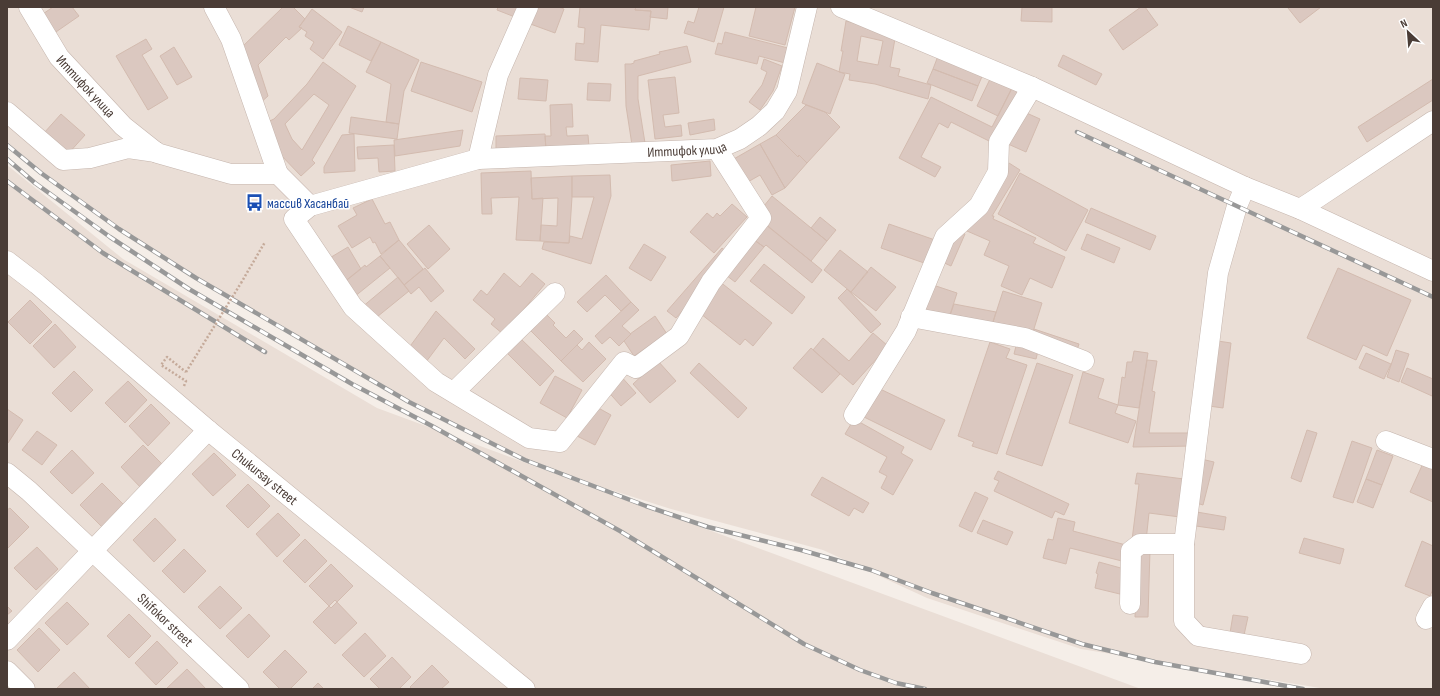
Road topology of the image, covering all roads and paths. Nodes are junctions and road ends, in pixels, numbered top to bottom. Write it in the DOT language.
graph roads {
  1 [pos="29,7"];
  2 [pos="214,7"];
  3 [pos="528,7"];
  4 [pos="807,7"];
  5 [pos="841,7"];
  6 [pos="1032,87"];
  7 [pos="7,112"];
  8 [pos="1433,121"];
  9 [pos="717,149"];
  10 [pos="157,153"];
  11 [pos="478,159"];
  12 [pos="278,174"];
  13 [pos="1245,187"];
  14 [pos="310,206"];
  15 [pos="1300,209"];
  16 [pos="265,242"];
  17 [pos="7,262"];
  18 [pos="1433,271"];
  19 [pos="555,293"];
  20 [pos="911,317"];
  21 [pos="1084,361"];
  22 [pos="186,381"];
  23 [pos="454,392"];
  24 [pos="854,414"];
  25 [pos="208,430"];
  26 [pos="1386,441"];
  27 [pos="1433,459"];
  28 [pos="7,474"];
  29 [pos="1184,544"];
  30 [pos="93,550"];
  31 [pos="1130,604"];
  32 [pos="7,640"];
  33 [pos="1301,654"];
  34 [pos="7,671"];
  35 [pos="25,689"];
  36 [pos="239,689"];
  37 [pos="525,689"];
  1 -- 10 [label="street, Иттифок улица"];
  2 -- 12 [label="street"];
  3 -- 11 [label="street"];
  4 -- 9 [label="street, Иттифок улица"];
  5 -- 6 [label="street"];
  6 -- 13 [label="street"];
  6 -- 20 [label="street"];
  7 -- 10 [label="street, Иттифок улица"];
  8 -- 15 [label="street"];
  9 -- 11 [label="street, Иттифок улица"];
  9 -- 23 [label="street"];
  10 -- 12 [label="street, Иттифок улица"];
  11 -- 14 [label="street, Иттифок улица"];
  12 -- 14 [label="street"];
  13 -- 15 [label="street"];
  13 -- 29 [label="street"];
  14 -- 23 [label="street, Иттифок улица"];
  15 -- 18 [label="street"];
  16 -- 22 [label="path, bridge"];
  17 -- 25 [label="street, Chukursay street"];
  19 -- 23 [label="street"];
  20 -- 21 [label="street"];
  20 -- 24 [label="street"];
  25 -- 30 [label="street"];
  25 -- 37 [label="street, Chukursay street"];
  26 -- 27 [label="street"];
  28 -- 30 [label="street, Shifokor street"];
  29 -- 31 [label="street"];
  29 -- 33 [label="street"];
  30 -- 32 [label="street"];
  30 -- 36 [label="street, Shifokor street"];
  34 -- 35 [label="street"];
}
